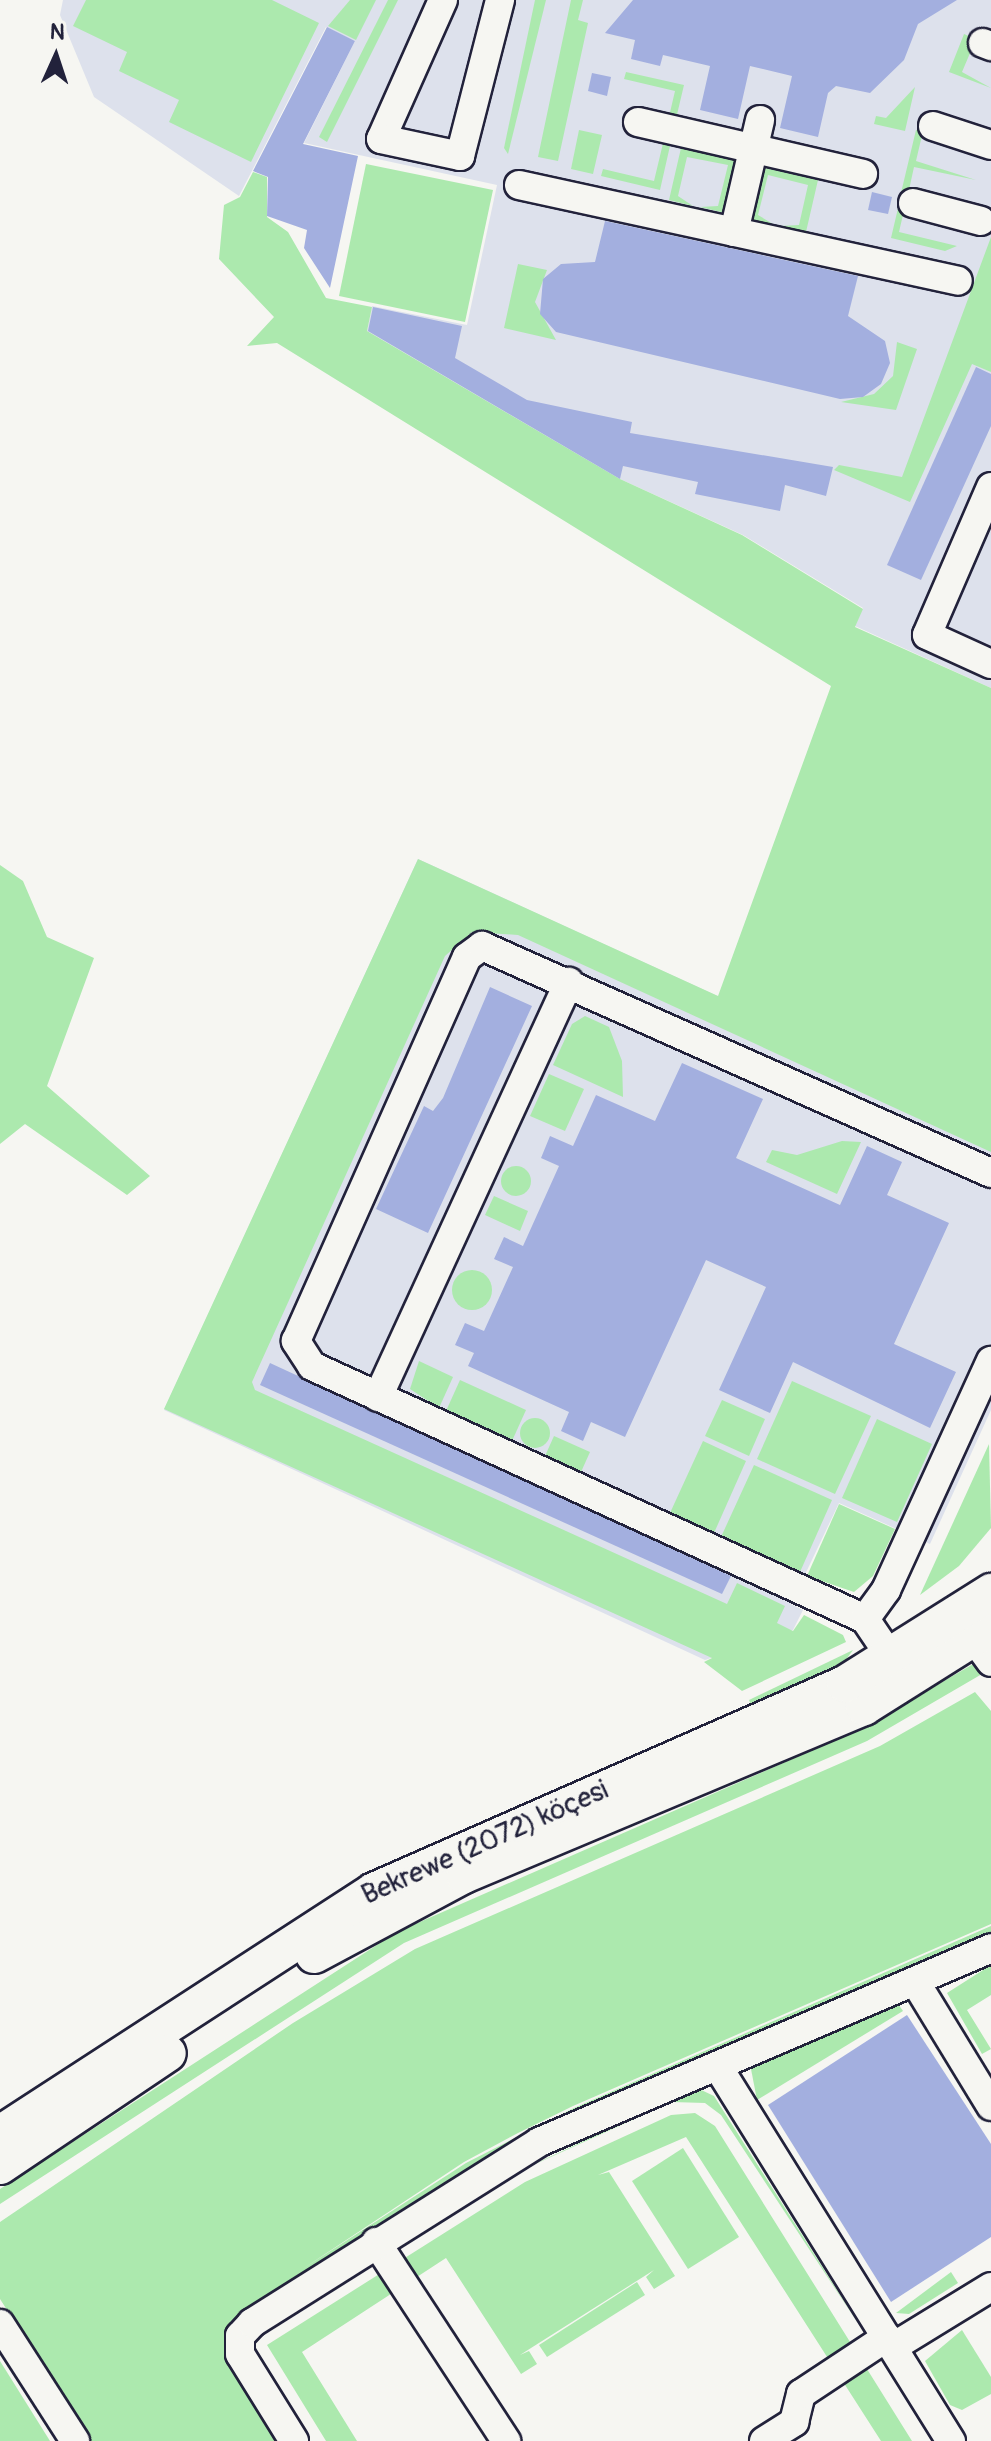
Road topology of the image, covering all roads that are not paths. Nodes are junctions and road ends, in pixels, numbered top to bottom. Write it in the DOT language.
graph roads {
  1 [pos="443,0"];
  2 [pos="500,0"];
  3 [pos="760,120"];
  4 [pos="638,122"];
  5 [pos="933,126"];
  6 [pos="991,145"];
  7 [pos="753,148"];
  8 [pos="863,174"];
  9 [pos="519,185"];
  10 [pos="913,203"];
  11 [pos="981,221"];
  12 [pos="734,232"];
  13 [pos="958,281"];
  14 [pos="991,487"];
  15 [pos="991,664"];
  16 [pos="569,982"];
  17 [pos="991,1173"];
  18 [pos="991,1361"];
  19 [pos="378,1397"];
  20 [pos="991,1592"];
  21 [pos="865,1619"];
  22 [pos="986,1643"];
  23 [pos="892,1659"];
  24 [pos="991,1948"];
  25 [pos="916,1983"];
  26 [pos="718,2067"];
  27 [pos="991,2106"];
  28 [pos="0,2134"];
  29 [pos="0,2166"];
  30 [pos="376,2242"];
  31 [pos="991,2287"];
  32 [pos="0,2324"];
  33 [pos="890,2342"];
  34 [pos="75,2441"];
  35 [pos="294,2441"];
  36 [pos="506,2441"];
  37 [pos="764,2441"];
  38 [pos="951,2441"];
  1 -- 2 [label="lane"];
  3 -- 7 [label="lane"];
  4 -- 7 [label="lane"];
  5 -- 6 [label="lane"];
  7 -- 8 [label="lane"];
  7 -- 12 [label="lane"];
  9 -- 12 [label="lane"];
  10 -- 11 [label="lane"];
  12 -- 13 [label="lane"];
  14 -- 15 [label="lane"];
  16 -- 17 [label="lane"];
  16 -- 19 [label="lane"];
  16 -- 19 [label="lane"];
  18 -- 21 [label="lane"];
  19 -- 21 [label="lane"];
  20 -- 23 [label="main road, Bekrewe (2072) köçesi"];
  21 -- 23 [label="lane"];
  22 -- 29 [label="main road, Bekrewe (2072) köçesi"];
  23 -- 28 [label="main road, Bekrewe (2072) köçesi"];
  24 -- 25 [label="lane"];
  25 -- 26 [label="lane"];
  25 -- 27 [label="lane"];
  26 -- 30 [label="lane"];
  26 -- 33 [label="lane"];
  30 -- 35 [label="lane"];
  30 -- 36 [label="lane"];
  31 -- 33 [label="lane"];
  32 -- 34 [label="lane"];
  33 -- 37 [label="lane"];
  33 -- 38 [label="lane"];
}
